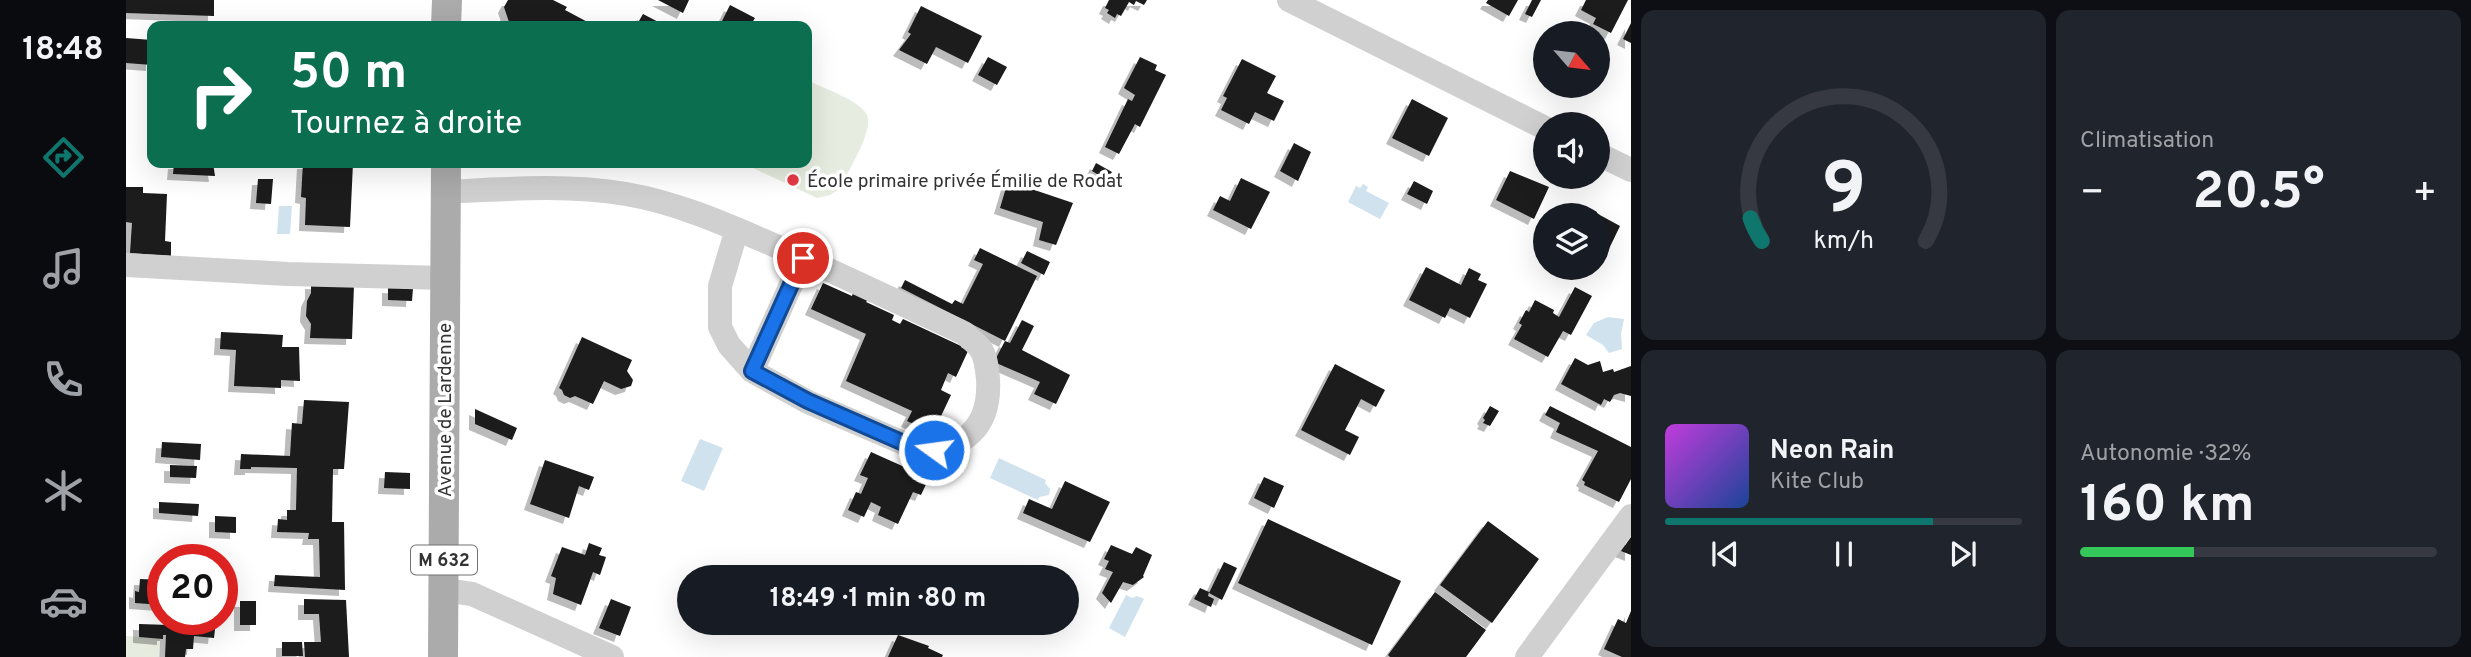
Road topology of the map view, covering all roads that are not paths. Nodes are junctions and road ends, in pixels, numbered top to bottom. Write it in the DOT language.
graph roads {
  1 [pos="447,0"];
  2 [pos="1289,0"];
  3 [pos="446,21"];
  4 [pos="1533,122"];
  5 [pos="1610,160"];
  6 [pos="1631,170"];
  7 [pos="446,177"];
  8 [pos="737,229"];
  9 [pos="803,258"];
  10 [pos="126,265"];
  11 [pos="445,278"];
  12 [pos="752,371"];
  13 [pos="1631,516"];
  14 [pos="444,590"];
  15 [pos="443,657"];
  16 [pos="612,657"];
  17 [pos="1527,657"];
  1 -- 3 [label="main road"];
  2 -- 4 [label="street"];
  5 -- 6 [label="street"];
  7 -- 8 [label="street"];
  7 -- 11 [label="main road, Avenue de Lardenne / M 632"];
  8 -- 9 [label="street"];
  8 -- 12 [label="street"];
  9 -- 12 [label="street"];
  9 -- 12 [label="street"];
  10 -- 11 [label="street"];
  11 -- 14 [label="main road, Avenue de Lardenne / M 632"];
  13 -- 17 [label="street"];
  14 -- 15 [label="main road, Avenue de Lardenne / M 632"];
  14 -- 16 [label="street"];
}
